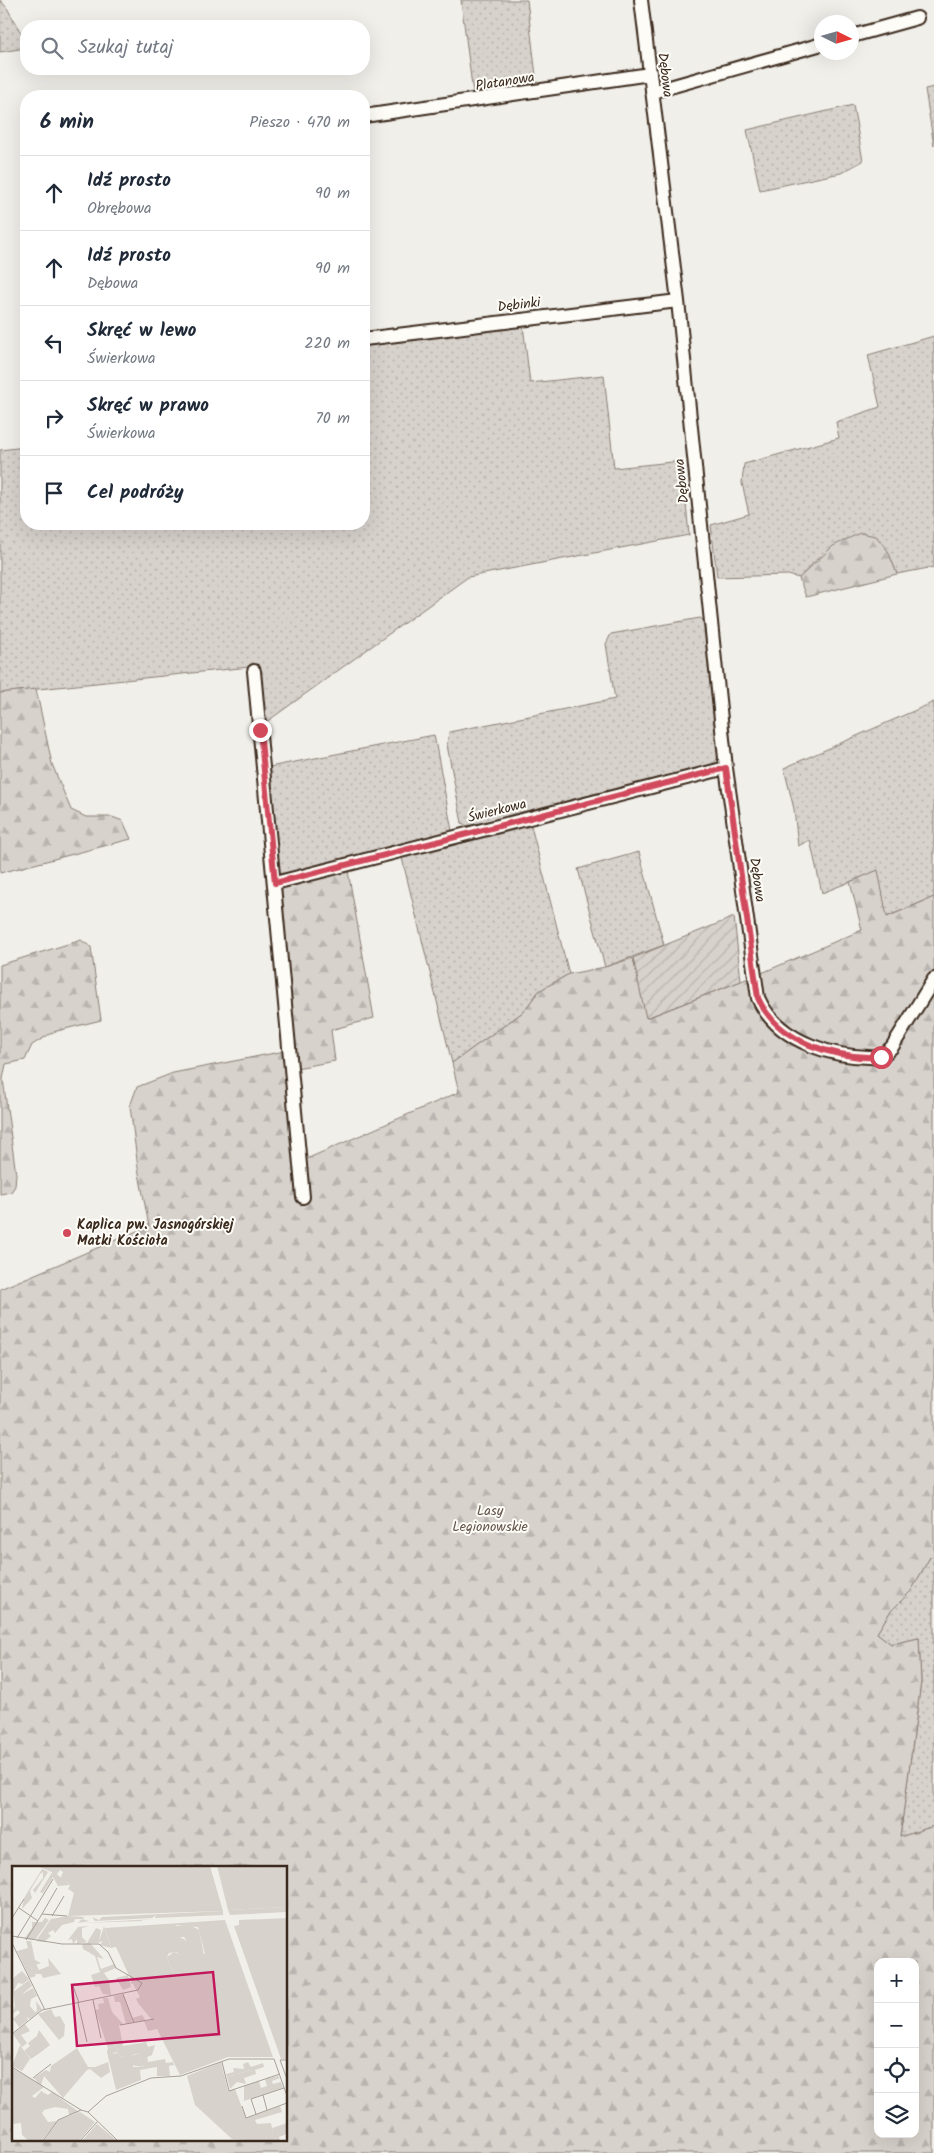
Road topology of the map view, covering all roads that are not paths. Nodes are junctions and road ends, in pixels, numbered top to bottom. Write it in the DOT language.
graph roads {
  1 [pos="640,0"];
  2 [pos="917,18"];
  3 [pos="859,34"];
  4 [pos="814,46"];
  5 [pos="650,74"];
  6 [pos="652,92"];
  7 [pos="370,115"];
  8 [pos="678,301"];
  9 [pos="370,337"];
  10 [pos="254,671"];
  11 [pos="726,768"];
  12 [pos="275,883"];
  13 [pos="934,979"];
  14 [pos="303,1197"];
  1 -- 5 [label="street, Dębowa"];
  2 -- 3 [label="street"];
  4 -- 6 [label="street"];
  5 -- 6 [label="street, Dębowa"];
  5 -- 7 [label="street, Platanowa"];
  6 -- 8 [label="street, Dębowa"];
  8 -- 9 [label="street, Dębinki"];
  8 -- 11 [label="street, Dębowa"];
  10 -- 12 [label="street"];
  11 -- 12 [label="street, Świerkowa"];
  11 -- 13 [label="street, Dębowa"];
  12 -- 14 [label="street"];
}
